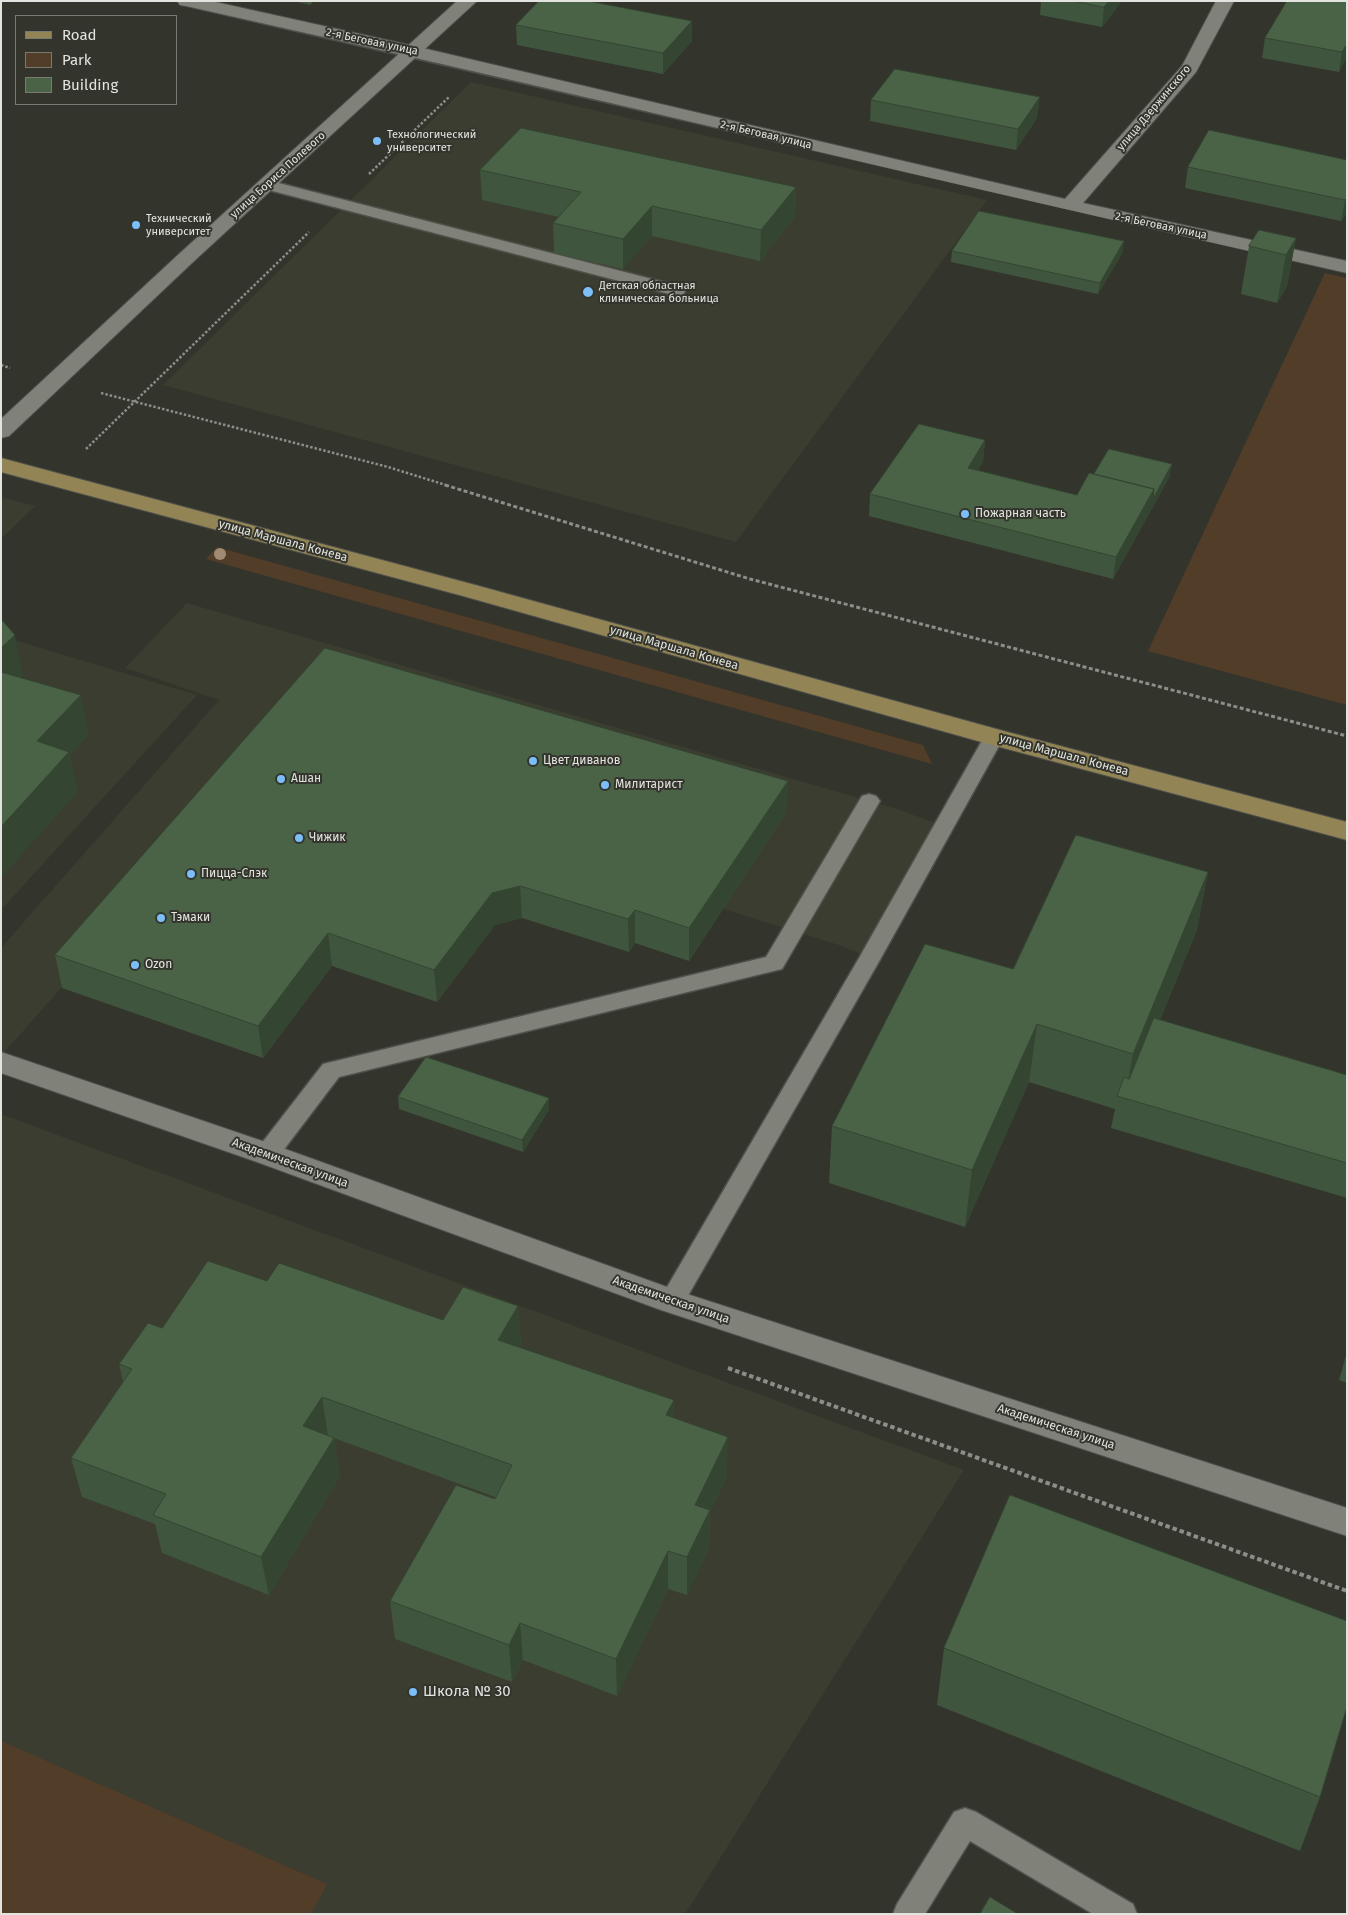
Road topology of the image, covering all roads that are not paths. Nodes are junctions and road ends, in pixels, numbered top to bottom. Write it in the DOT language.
graph roads {
  1 [pos="186,1"];
  2 [pos="468,1"];
  3 [pos="1225,1"];
  4 [pos="414,51"];
  5 [pos="267,185"];
  6 [pos="1070,206"];
  7 [pos="1347,267"];
  8 [pos="677,291"];
  9 [pos="1,431"];
  10 [pos="1,466"];
  11 [pos="994,737"];
  12 [pos="869,801"];
  13 [pos="1347,831"];
  14 [pos="1,1062"];
  15 [pos="266,1154"];
  16 [pos="672,1301"];
  17 [pos="1347,1522"];
  18 [pos="908,1914"];
  19 [pos="1122,1914"];
  1 -- 4 [label="street, 2-я Беговая улица"];
  2 -- 4 [label="street, улица Бориса Полевого"];
  3 -- 6 [label="street, улица Дзержинского"];
  4 -- 5 [label="street, улица Бориса Полевого"];
  4 -- 6 [label="street, 2-я Беговая улица"];
  5 -- 8 [label="lane"];
  5 -- 9 [label="street, улица Бориса Полевого"];
  6 -- 7 [label="street, 2-я Беговая улица"];
  10 -- 11 [label="main road, улица Маршала Конева"];
  11 -- 13 [label="main road, улица Маршала Конева"];
  11 -- 16 [label="lane"];
  12 -- 15 [label="lane"];
  14 -- 15 [label="street, Академическая улица"];
  15 -- 16 [label="street, Академическая улица"];
  16 -- 17 [label="street, Академическая улица"];
  18 -- 19 [label="lane"];
}
